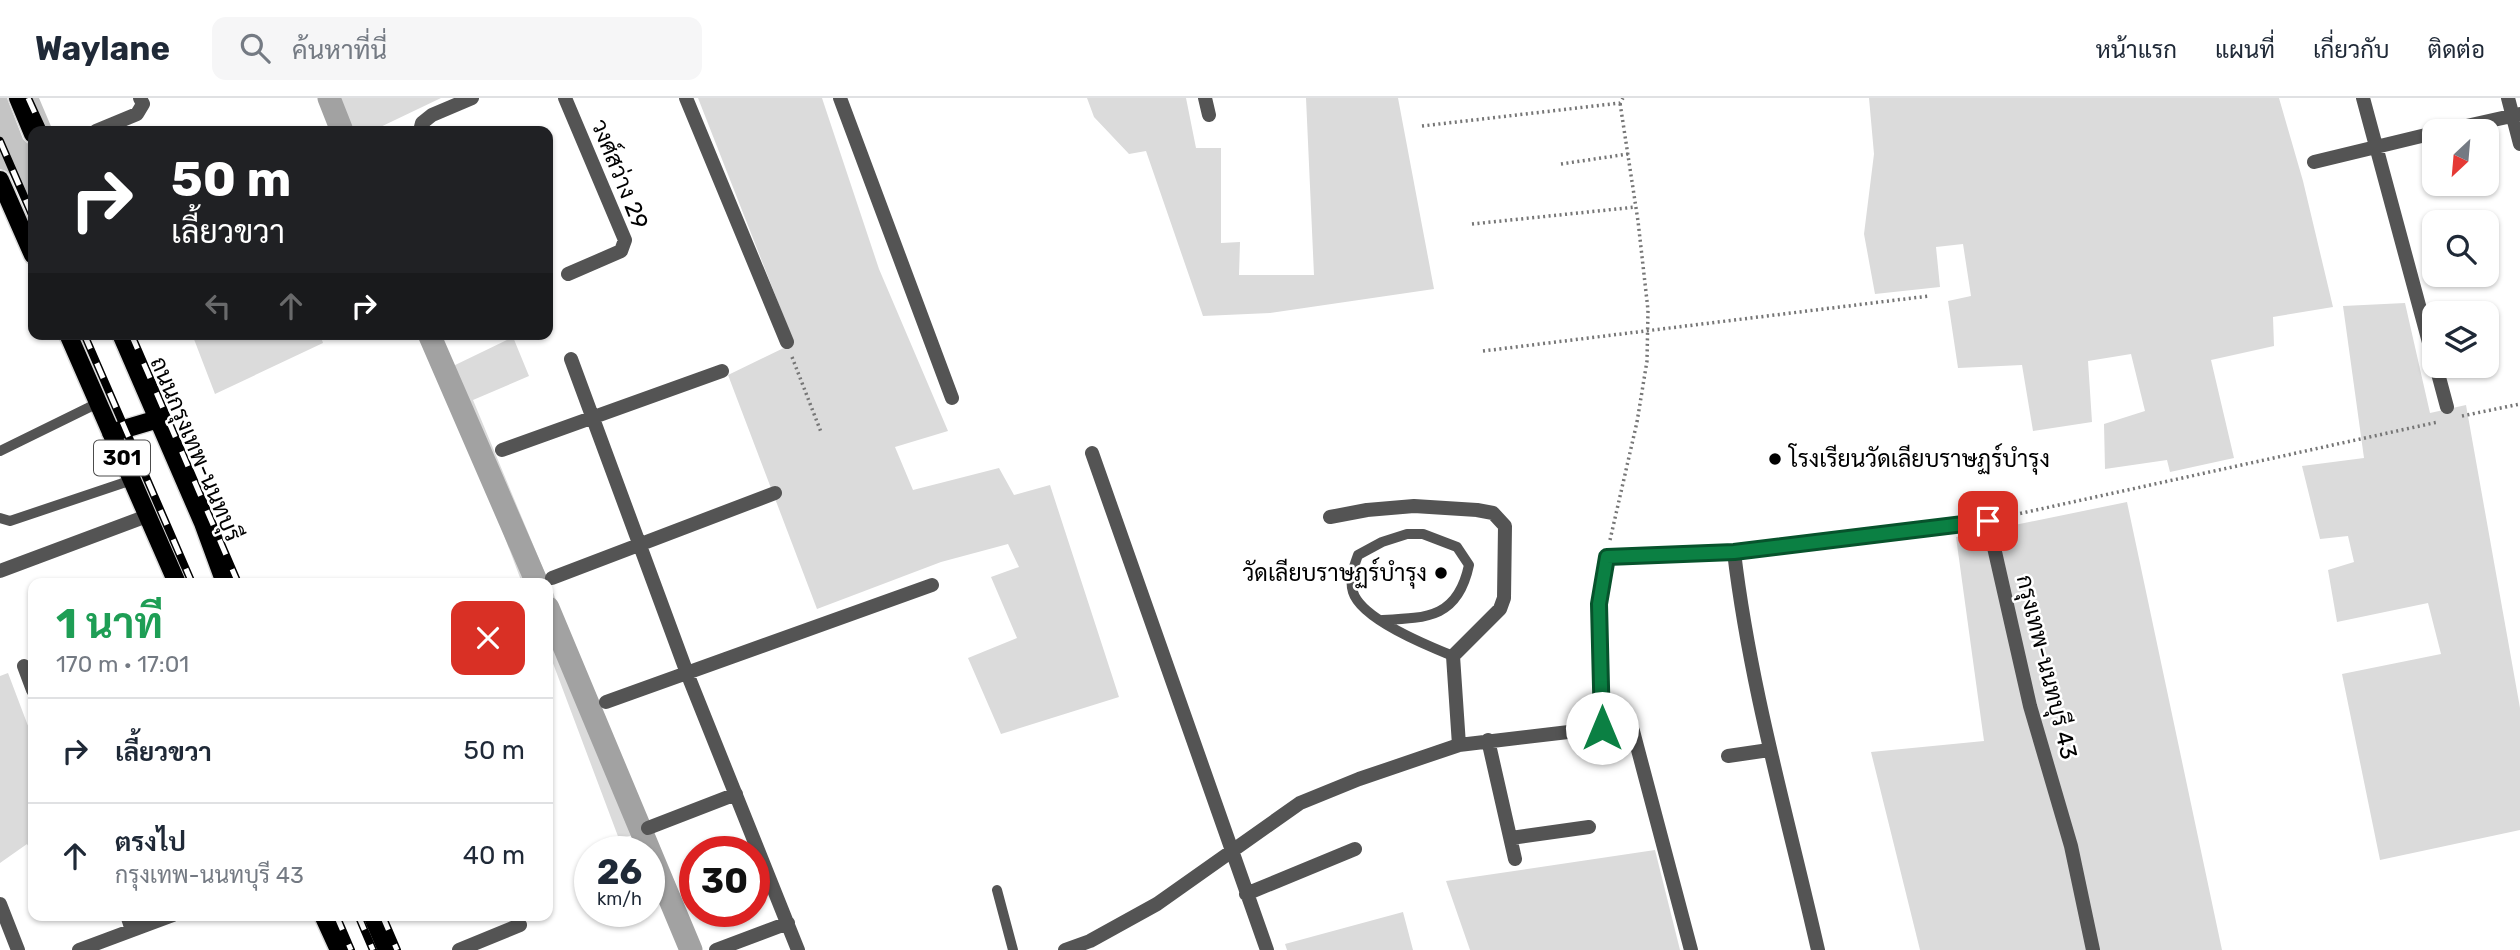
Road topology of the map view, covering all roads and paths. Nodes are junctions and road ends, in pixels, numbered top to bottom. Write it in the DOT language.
graph roads {
  1 [pos="18,98"];
  2 [pos="140,98"];
  3 [pos="472,98"];
  4 [pos="565,98"];
  5 [pos="686,98"];
  6 [pos="840,98"];
  7 [pos="1205,98"];
  8 [pos="1623,98"];
  9 [pos="2363,98"];
  10 [pos="2508,98"];
  11 [pos="1620,103"];
  12 [pos="1209,115"];
  13 [pos="2516,115"];
  14 [pos="2498,119"];
  15 [pos="30,126"];
  16 [pos="108,126"];
  17 [pos="421,126"];
  18 [pos="1422,126"];
  19 [pos="2422,137"];
  20 [pos="2520,145"];
  21 [pos="2376,147"];
  22 [pos="1628,154"];
  23 [pos="2314,162"];
  24 [pos="1560,164"];
  25 [pos="0,180"];
  26 [pos="1636,207"];
  27 [pos="1472,224"];
  28 [pos="28,244"];
  29 [pos="568,274"];
  30 [pos="1929,296"];
  31 [pos="2422,316"];
  32 [pos="1647,331"];
  33 [pos="71,340"];
  34 [pos="124,340"];
  35 [pos="787,342"];
  36 [pos="1483,351"];
  37 [pos="571,359"];
  38 [pos="722,371"];
  39 [pos="2439,378"];
  40 [pos="952,398"];
  41 [pos="98,403"];
  42 [pos="2520,404"];
  43 [pos="2449,413"];
  44 [pos="593,417"];
  45 [pos="158,419"];
  46 [pos="2438,422"];
  47 [pos="821,432"];
  48 [pos="111,433"];
  49 [pos="502,450"];
  50 [pos="0,451"];
  51 [pos="1092,453"];
  52 [pos="132,480"];
  53 [pos="775,493"];
  54 [pos="147,516"];
  55 [pos="1330,517"];
  56 [pos="0,518"];
  57 [pos="1988,521"];
  58 [pos="640,544"];
  59 [pos="1734,552"];
  60 [pos="1607,557"];
  61 [pos="0,571"];
  62 [pos="175,578"];
  63 [pos="223,578"];
  64 [pos="553,579"];
  65 [pos="932,585"];
  66 [pos="1382,620"];
  67 [pos="1453,656"];
  68 [pos="24,666"];
  69 [pos="687,673"];
  70 [pos="28,677"];
  71 [pos="606,702"];
  72 [pos="1602,728"];
  73 [pos="1489,740"];
  74 [pos="1459,745"];
  75 [pos="1769,750"];
  76 [pos="1728,756"];
  77 [pos="736,794"];
  78 [pos="1589,827"];
  79 [pos="648,828"];
  80 [pos="1511,838"];
  81 [pos="1355,849"];
  82 [pos="1231,851"];
  83 [pos="1515,859"];
  84 [pos="997,890"];
  85 [pos="1246,894"];
  86 [pos="0,904"];
  87 [pos="129,921"];
  88 [pos="157,921"];
  89 [pos="326,921"];
  90 [pos="375,921"];
  91 [pos="788,923"];
  92 [pos="520,925"];
  93 [pos="132,930"];
  94 [pos="1092,945"];
  95 [pos="18,950"];
  96 [pos="79,950"];
  97 [pos="339,950"];
  98 [pos="387,950"];
  99 [pos="459,950"];
  100 [pos="716,950"];
  101 [pos="798,950"];
  102 [pos="1013,950"];
  103 [pos="1065,950"];
  104 [pos="1267,950"];
  105 [pos="1691,950"];
  106 [pos="1818,950"];
  107 [pos="2093,950"];
  1 -- 15 [label="main road"];
  2 -- 16 [label="street"];
  3 -- 17 [label="street"];
  4 -- 29 [label="street, วงศ์สว่าง 29"];
  5 -- 35 [label="street"];
  6 -- 40 [label="street"];
  7 -- 12 [label="street"];
  8 -- 11 [label="path"];
  9 -- 21 [label="street"];
  10 -- 13 [label="street"];
  11 -- 18 [label="path"];
  11 -- 22 [label="path"];
  13 -- 14 [label="street"];
  13 -- 20 [label="street"];
  19 -- 21 [label="street"];
  21 -- 23 [label="street"];
  21 -- 31 [label="street"];
  22 -- 24 [label="path"];
  22 -- 26 [label="path"];
  25 -- 28 [label="main road"];
  26 -- 27 [label="path"];
  26 -- 32 [label="path"];
  30 -- 32 [label="path"];
  32 -- 36 [label="path"];
  32 -- 60 [label="path"];
  33 -- 41 [label="main road, 301"];
  34 -- 45 [label="main road, ถนนกรุงเทพ-นนทบุรี / 301"];
  35 -- 47 [label="path"];
  37 -- 44 [label="street"];
  38 -- 44 [label="street"];
  39 -- 43 [label="street"];
  41 -- 48 [label="main road, 301"];
  41 -- 50 [label="lane"];
  42 -- 43 [label="path"];
  44 -- 49 [label="street"];
  44 -- 58 [label="street"];
  45 -- 48 [label="main road"];
  45 -- 63 [label="main road, ถนนกรุงเทพ-นนทบุรี / 301"];
  46 -- 57 [label="path"];
  48 -- 52 [label="main road, 301"];
  51 -- 82 [label="street"];
  52 -- 54 [label="main road, 301"];
  52 -- 56 [label="lane"];
  53 -- 58 [label="street"];
  54 -- 61 [label="street"];
  54 -- 62 [label="main road, 301"];
  55 -- 67 [label="street"];
  57 -- 59 [label="street"];
  57 -- 107 [label="street, กรุงเทพ-นนทบุรี 43"];
  58 -- 64 [label="street"];
  58 -- 69 [label="street"];
  59 -- 60 [label="street"];
  59 -- 75 [label="street"];
  60 -- 72 [label="street"];
  65 -- 69 [label="street"];
  66 -- 66 [label="lane"];
  66 -- 67 [label="lane"];
  67 -- 74 [label="street"];
  68 -- 70 [label="street"];
  69 -- 71 [label="street"];
  69 -- 77 [label="street"];
  72 -- 73 [label="street"];
  72 -- 105 [label="street"];
  73 -- 74 [label="street"];
  73 -- 80 [label="street"];
  74 -- 82 [label="street"];
  75 -- 76 [label="street"];
  75 -- 106 [label="street"];
  77 -- 79 [label="street"];
  77 -- 91 [label="street"];
  78 -- 80 [label="street"];
  80 -- 83 [label="street"];
  81 -- 85 [label="street"];
  82 -- 85 [label="street"];
  82 -- 94 [label="street"];
  84 -- 102 [label="lane"];
  85 -- 104 [label="street"];
  86 -- 95 [label="street"];
  87 -- 93 [label="street"];
  88 -- 93 [label="street"];
  89 -- 97 [label="main road"];
  90 -- 98 [label="main road"];
  91 -- 100 [label="street"];
  91 -- 101 [label="street"];
  92 -- 99 [label="street"];
  93 -- 96 [label="street"];
  94 -- 103 [label="street"];
}
